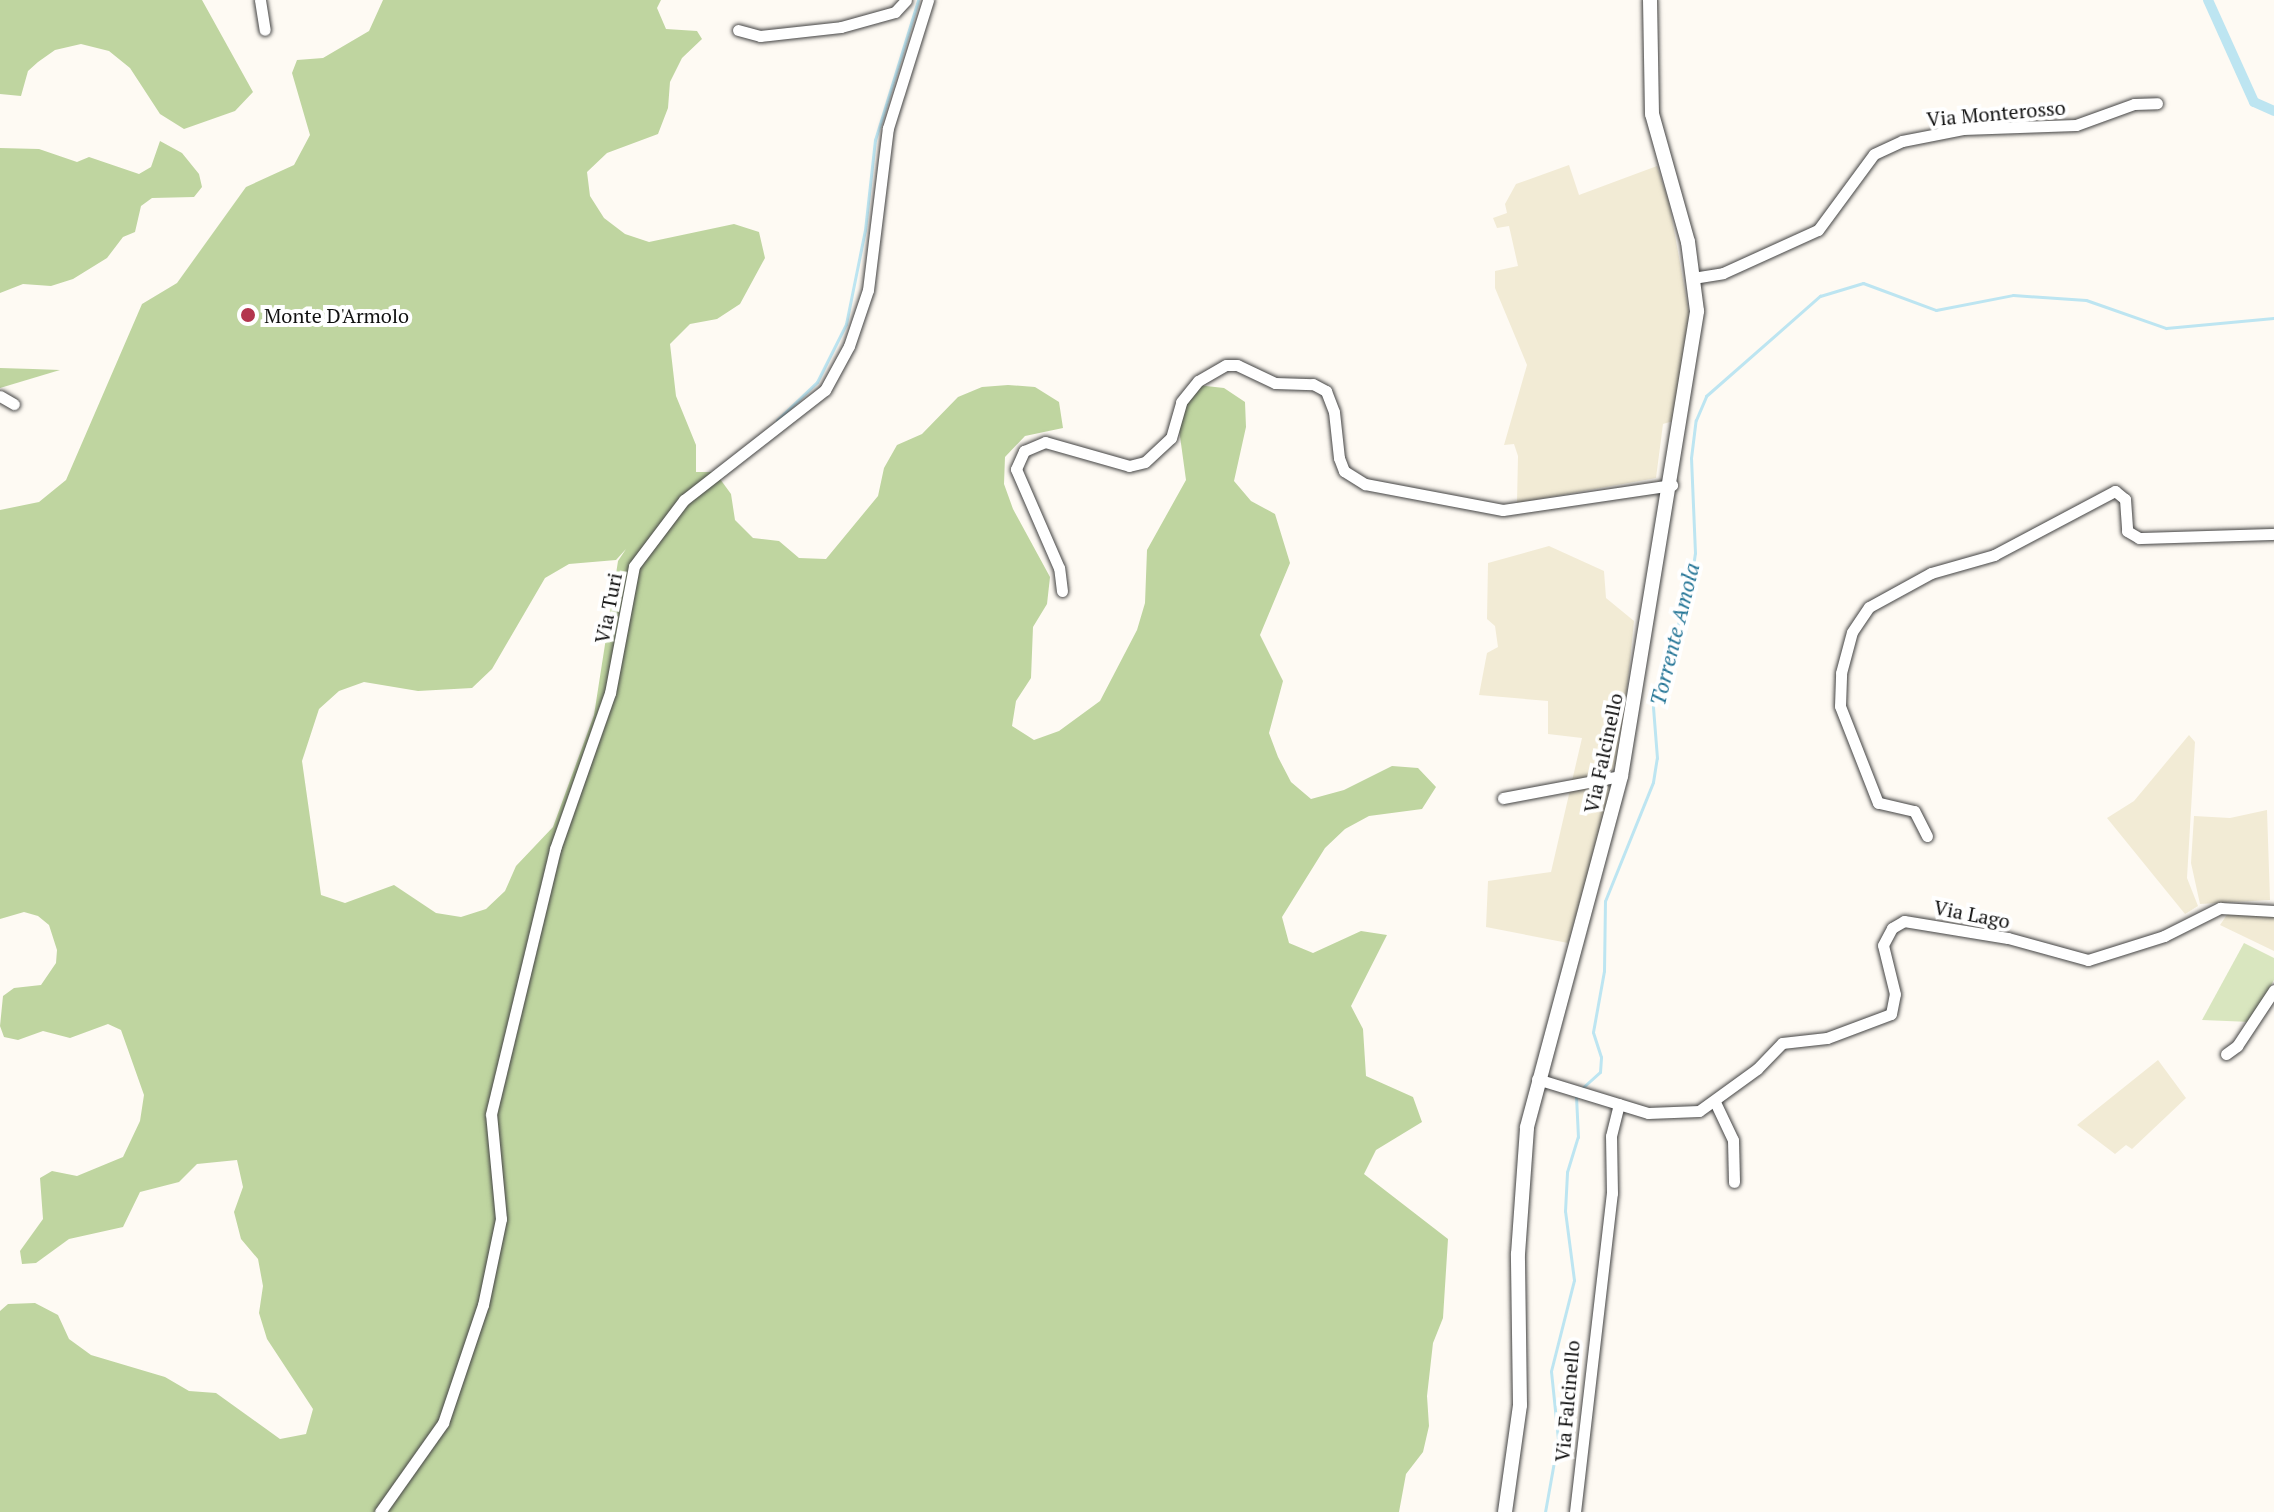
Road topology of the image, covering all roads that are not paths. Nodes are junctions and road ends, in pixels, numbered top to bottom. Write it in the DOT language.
graph roads {
  1 [pos="260,0"];
  2 [pos="906,0"];
  3 [pos="928,0"];
  4 [pos="1650,0"];
  5 [pos="265,30"];
  6 [pos="738,30"];
  7 [pos="2157,103"];
  8 [pos="1693,278"];
  9 [pos="0,396"];
  10 [pos="14,404"];
  11 [pos="1672,485"];
  12 [pos="2274,534"];
  13 [pos="1062,591"];
  14 [pos="1621,776"];
  15 [pos="1503,798"];
  16 [pos="1927,836"];
  17 [pos="2274,911"];
  18 [pos="2274,990"];
  19 [pos="2226,1054"];
  20 [pos="1541,1081"];
  21 [pos="1715,1102"];
  22 [pos="1615,1103"];
  23 [pos="1734,1182"];
  24 [pos="380,1512"];
  25 [pos="1505,1512"];
  26 [pos="1575,1512"];
  1 -- 5 [label="street"];
  2 -- 6 [label="street"];
  3 -- 24 [label="street, Via Turi"];
  4 -- 8 [label="street, Via Falcinello"];
  7 -- 8 [label="street, Via Monterosso"];
  8 -- 11 [label="street, Via Falcinello"];
  9 -- 10 [label="street"];
  11 -- 13 [label="street"];
  11 -- 14 [label="street, Via Falcinello"];
  12 -- 16 [label="street"];
  14 -- 15 [label="street"];
  14 -- 20 [label="street, Via Falcinello"];
  17 -- 21 [label="street, Via Lago"];
  18 -- 19 [label="street"];
  20 -- 22 [label="street, Via Lago"];
  20 -- 25 [label="street, Via Falcinello"];
  21 -- 22 [label="street, Via Lago"];
  21 -- 23 [label="street"];
  22 -- 26 [label="street, Via Falcinello"];
}
